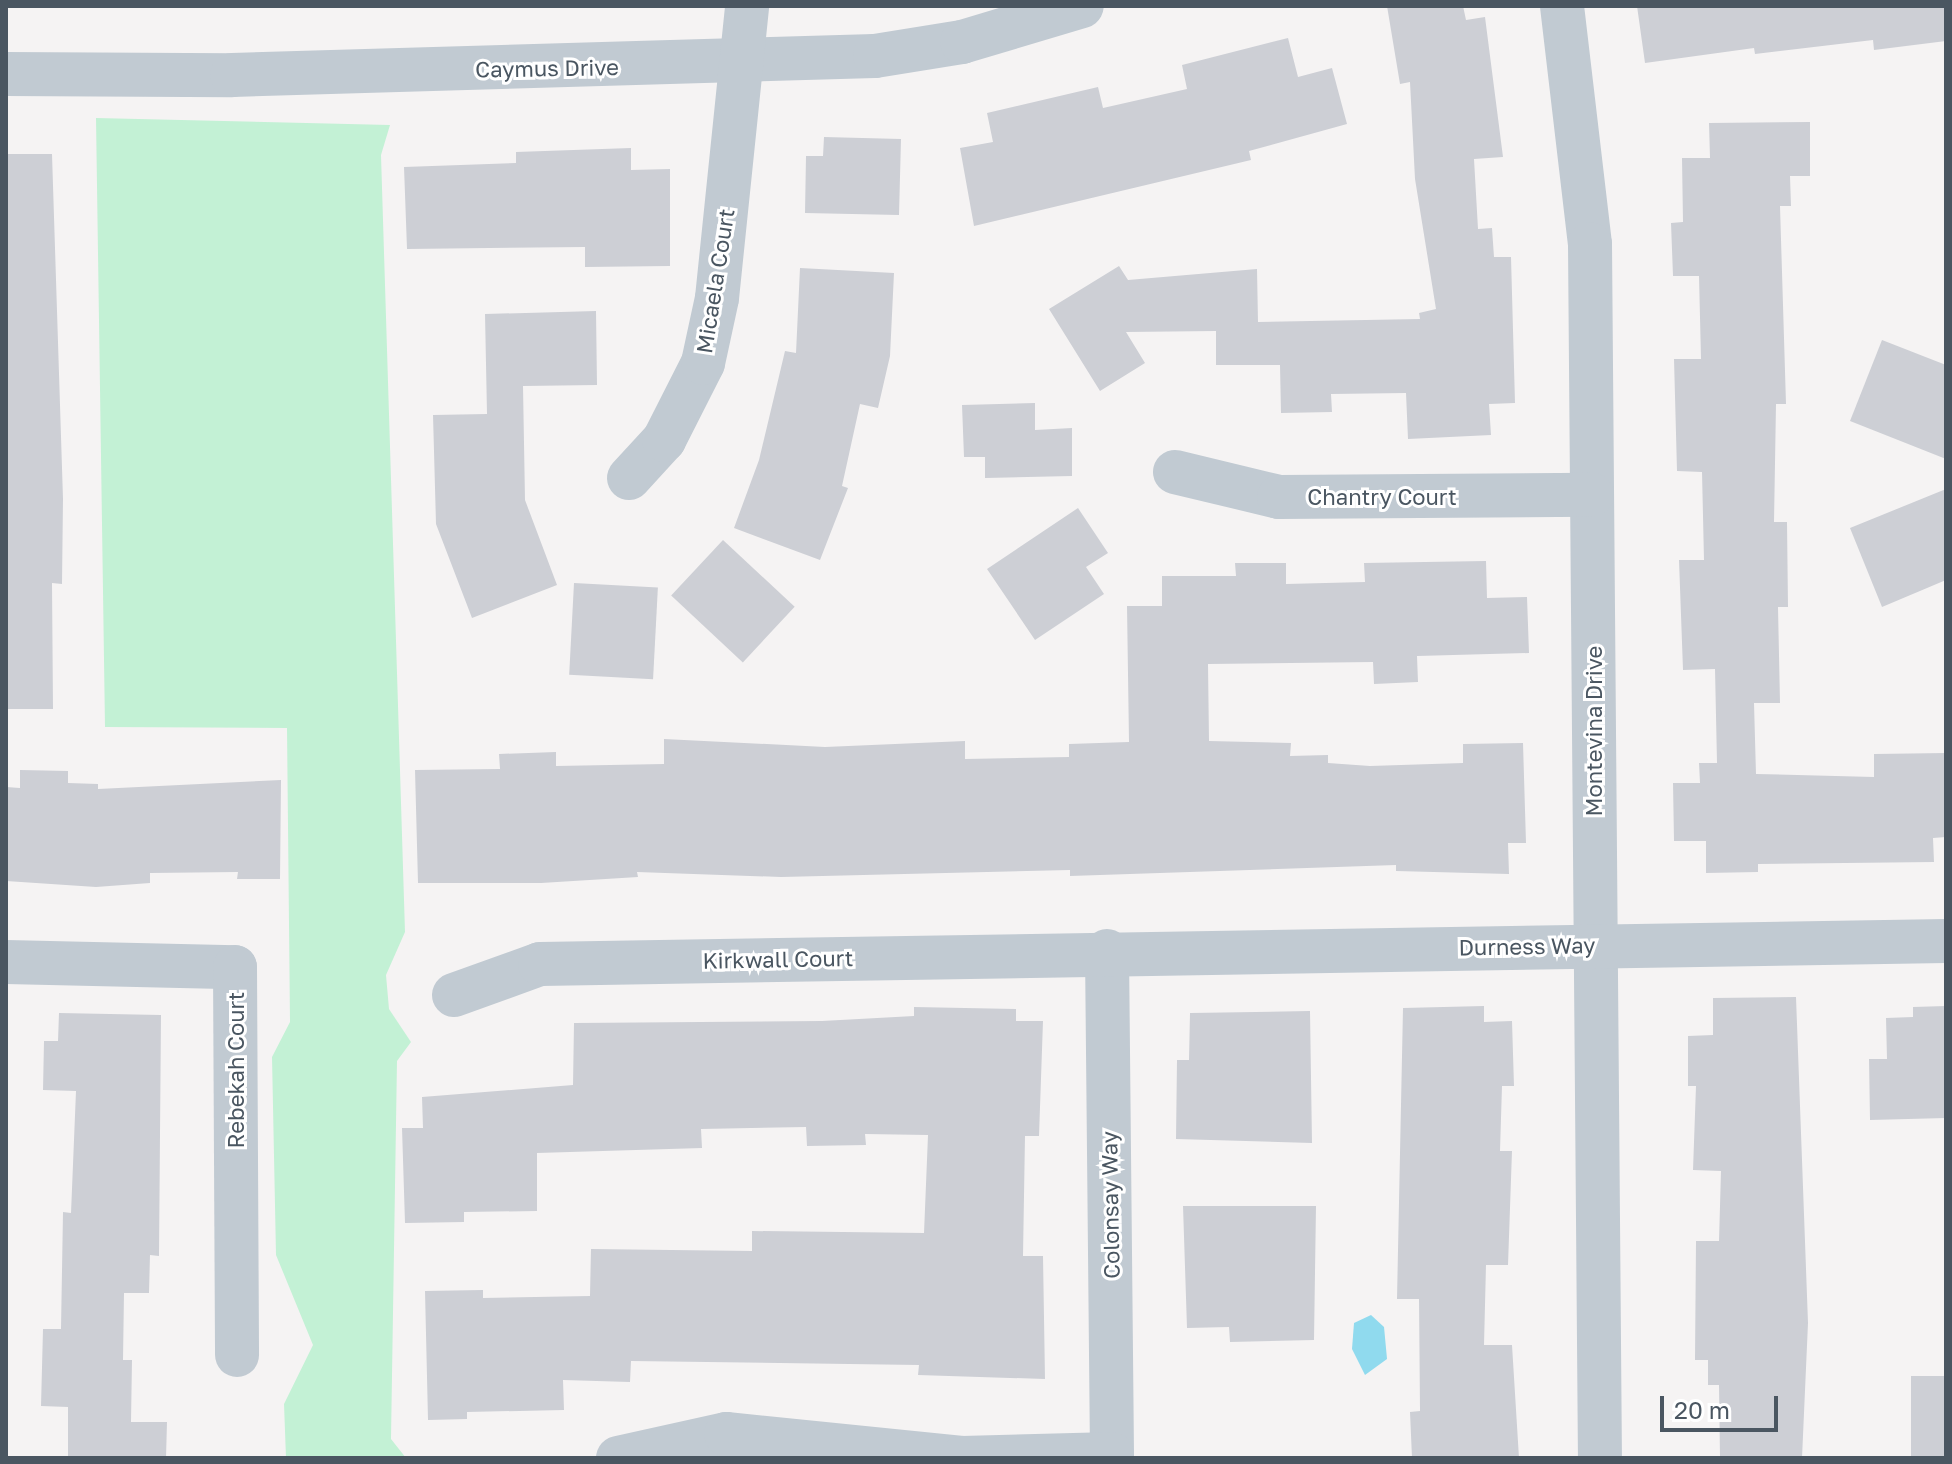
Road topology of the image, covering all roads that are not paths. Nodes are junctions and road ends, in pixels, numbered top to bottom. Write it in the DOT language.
graph roads {
  1 [pos="747,6"];
  2 [pos="1082,6"];
  3 [pos="1562,6"];
  4 [pos="740,61"];
  5 [pos="6,74"];
  6 [pos="1175,472"];
  7 [pos="629,478"];
  8 [pos="1592,495"];
  9 [pos="1946,941"];
  10 [pos="1596,946"];
  11 [pos="1107,951"];
  12 [pos="6,962"];
  13 [pos="454,995"];
  14 [pos="237,1355"];
  15 [pos="1112,1456"];
  16 [pos="618,1458"];
  17 [pos="1600,1458"];
  1 -- 4 [label="street, Micaela Court"];
  2 -- 4 [label="street, Caymus Drive"];
  3 -- 8 [label="street, Montevina Drive"];
  4 -- 5 [label="street, Caymus Drive"];
  4 -- 7 [label="street, Micaela Court"];
  6 -- 8 [label="street, Chantry Court"];
  8 -- 10 [label="street, Montevina Drive"];
  9 -- 10 [label="street, Durness Way"];
  10 -- 11 [label="street, Durness Way"];
  10 -- 17 [label="street, Montevina Drive"];
  11 -- 13 [label="street, Kirkwall Court"];
  11 -- 15 [label="street, Colonsay Way"];
  12 -- 14 [label="street, Rebekah Court"];
  15 -- 16 [label="street"];
}
